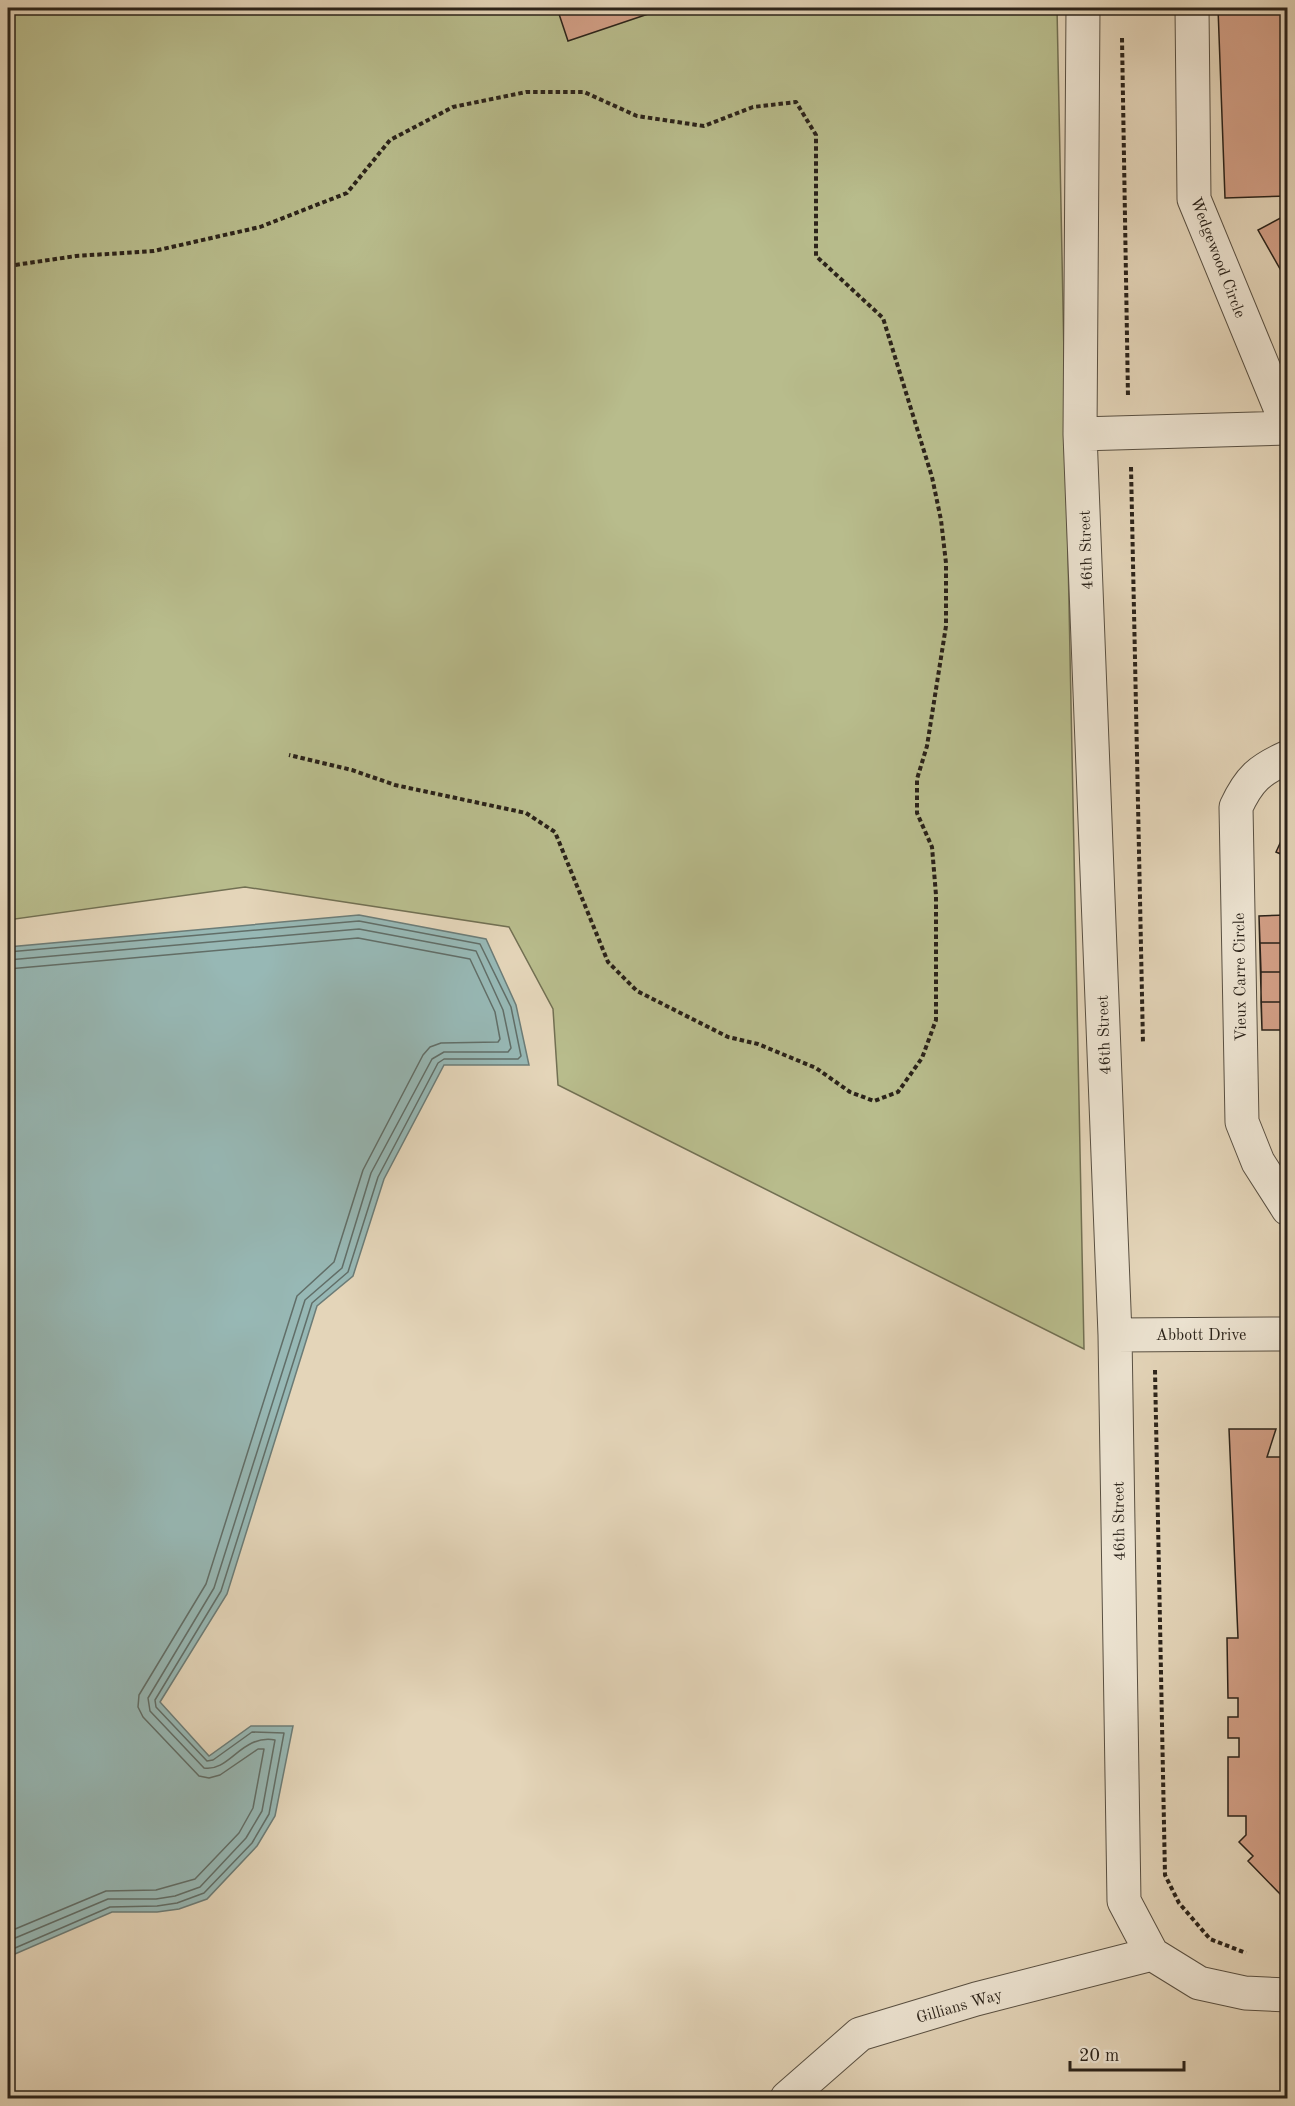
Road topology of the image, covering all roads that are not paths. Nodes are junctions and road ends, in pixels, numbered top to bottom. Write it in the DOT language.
graph roads {
  1 [pos="1083,8"];
  2 [pos="1192,8"];
  3 [pos="1287,428"];
  4 [pos="1080,434"];
  5 [pos="1287,757"];
  6 [pos="1287,1209"];
  7 [pos="1287,1334"];
  8 [pos="1115,1335"];
  9 [pos="1152,1953"];
  10 [pos="1287,1995"];
  11 [pos="787,2098"];
  1 -- 4 [label="street, 46th Street"];
  2 -- 3 [label="street, Wedgewood Circle"];
  3 -- 4 [label="street, Wedgewood Circle"];
  4 -- 8 [label="street, 46th Street"];
  5 -- 6 [label="street, Vieux Carre Circle"];
  7 -- 8 [label="street, Abbott Drive"];
  8 -- 9 [label="street, 46th Street"];
  9 -- 10 [label="street, 46th Street"];
  9 -- 11 [label="street, Gillians Way"];
}
